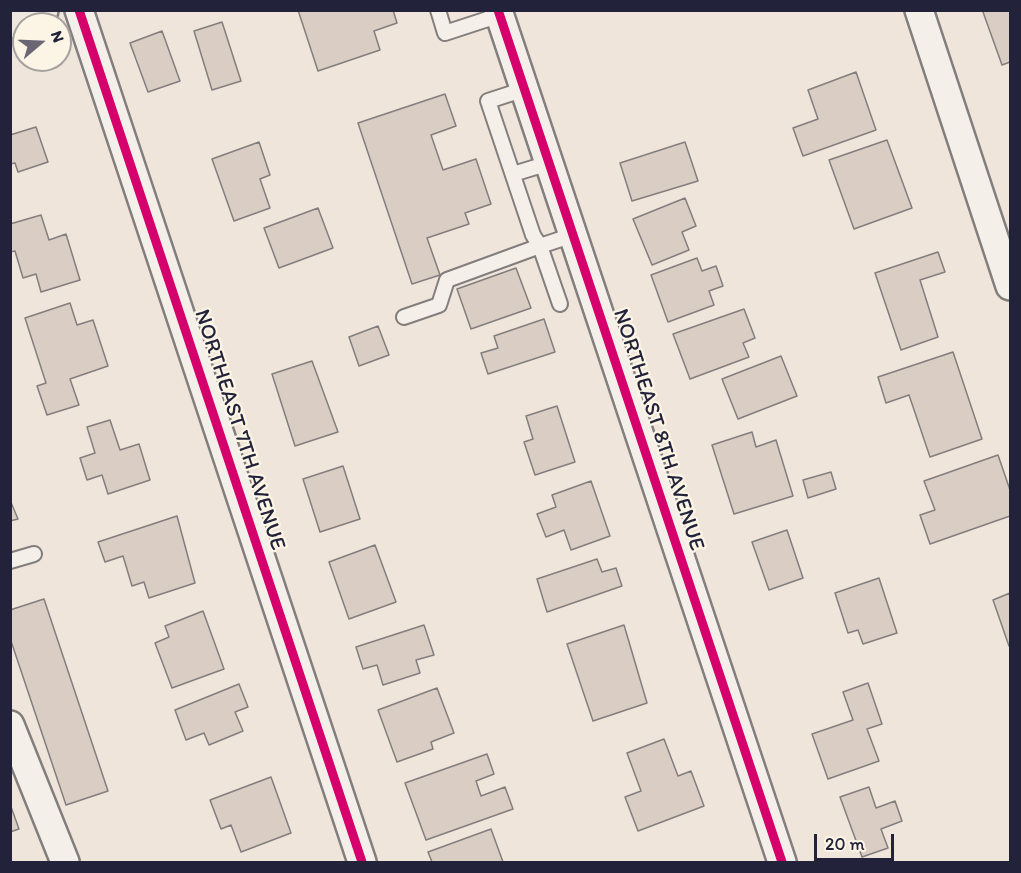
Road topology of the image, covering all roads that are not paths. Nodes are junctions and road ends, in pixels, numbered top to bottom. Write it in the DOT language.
graph roads {
  1 [pos="41,10"];
  2 [pos="79,10"];
  3 [pos="438,10"];
  4 [pos="919,10"];
  5 [pos="499,13"];
  6 [pos="10,21"];
  7 [pos="525,88"];
  8 [pos="549,163"];
  9 [pos="513,174"];
  10 [pos="573,235"];
  11 [pos="540,246"];
  12 [pos="1011,286"];
  13 [pos="560,304"];
  14 [pos="404,317"];
  15 [pos="33,554"];
  16 [pos="10,561"];
  17 [pos="10,725"];
  18 [pos="65,862"];
  19 [pos="362,862"];
  20 [pos="782,862"];
  1 -- 6 [label="main road"];
  2 -- 19 [label="street, NORTHEAST 7TH AVENUE"];
  3 -- 5 [label="lane"];
  4 -- 12 [label="street"];
  5 -- 7 [label="street, NORTHEAST 8TH AVENUE"];
  7 -- 8 [label="street, NORTHEAST 8TH AVENUE"];
  7 -- 9 [label="lane"];
  8 -- 9 [label="lane"];
  8 -- 10 [label="street, NORTHEAST 8TH AVENUE"];
  9 -- 11 [label="lane"];
  10 -- 11 [label="lane"];
  10 -- 20 [label="street, NORTHEAST 8TH AVENUE"];
  11 -- 13 [label="lane"];
  11 -- 14 [label="lane"];
  15 -- 16 [label="lane"];
  17 -- 18 [label="street"];
}
